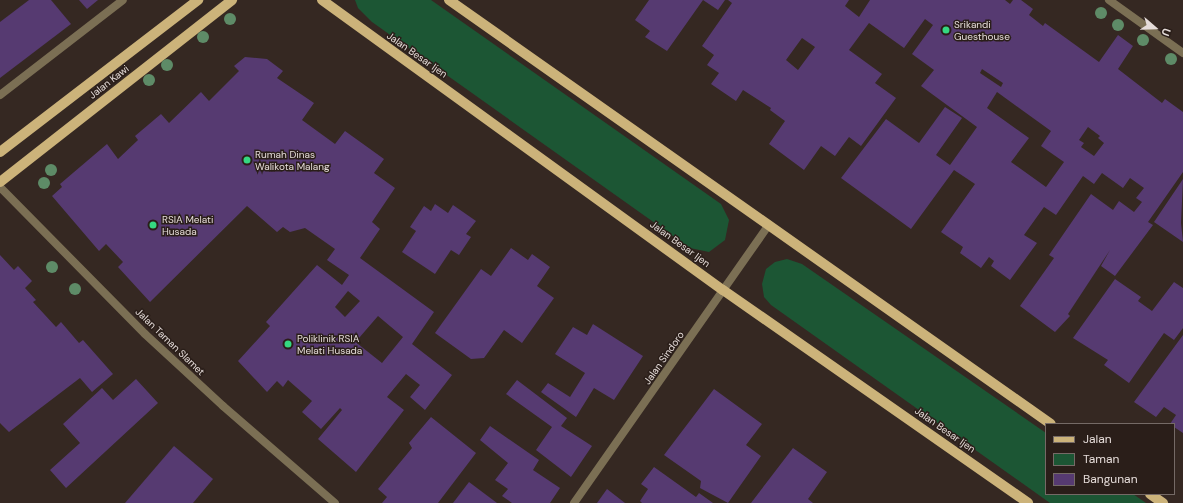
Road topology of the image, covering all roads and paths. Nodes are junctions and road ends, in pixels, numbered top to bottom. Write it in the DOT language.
graph roads {
  1 [pos="123,0"];
  2 [pos="198,0"];
  3 [pos="232,0"];
  4 [pos="322,0"];
  5 [pos="449,0"];
  6 [pos="1108,0"];
  7 [pos="1183,53"];
  8 [pos="0,95"];
  9 [pos="0,152"];
  10 [pos="0,182"];
  11 [pos="0,186"];
  12 [pos="769,224"];
  13 [pos="724,290"];
  14 [pos="1051,423"];
  15 [pos="1151,495"];
  16 [pos="335,503"];
  17 [pos="574,503"];
  18 [pos="1028,503"];
  19 [pos="1163,503"];
  1 -- 8 [label="street"];
  2 -- 9 [label="main road, Jalan Kawi"];
  3 -- 10 [label="main road, Jalan Kawi"];
  4 -- 13 [label="main road, Jalan Besar Ijen"];
  5 -- 12 [label="main road"];
  6 -- 7 [label="street"];
  11 -- 16 [label="street, Jalan Taman Slamet"];
  12 -- 13 [label="street, Jalan Sindoro"];
  12 -- 14 [label="main road"];
  13 -- 17 [label="street, Jalan Sindoro"];
  13 -- 18 [label="main road, Jalan Besar Ijen"];
  15 -- 19 [label="main road"];
}
